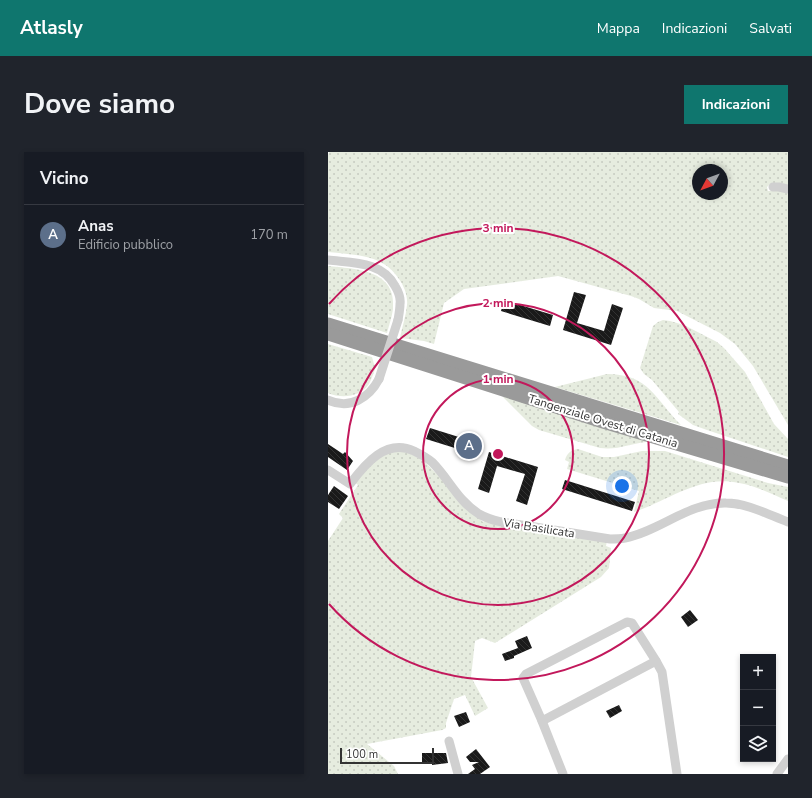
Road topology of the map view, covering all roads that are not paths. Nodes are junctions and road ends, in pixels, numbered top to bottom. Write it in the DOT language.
graph roads {
  1 [pos="772,187"];
  2 [pos="788,189"];
  3 [pos="328,260"];
  4 [pos="328,324"];
  5 [pos="328,334"];
  6 [pos="328,400"];
  7 [pos="788,466"];
  8 [pos="329,473"];
  9 [pos="788,477"];
  10 [pos="788,522"];
  11 [pos="656,661"];
  12 [pos="542,721"];
  13 [pos="449,741"];
  14 [pos="788,759"];
  15 [pos="458,774"];
  16 [pos="563,774"];
  17 [pos="677,774"];
  18 [pos="777,774"];
  1 -- 2 [label="street"];
  3 -- 6 [label="street, bridge"];
  4 -- 7 [label="highway, Tangenziale Ovest di Catania"];
  5 -- 9 [label="highway, Tangenziale Ovest di Catania"];
  8 -- 10 [label="street, Via Basilicata"];
  11 -- 12 [label="street"];
  11 -- 12 [label="street"];
  11 -- 17 [label="street"];
  12 -- 16 [label="street"];
  13 -- 15 [label="street"];
  14 -- 18 [label="street"];
}
